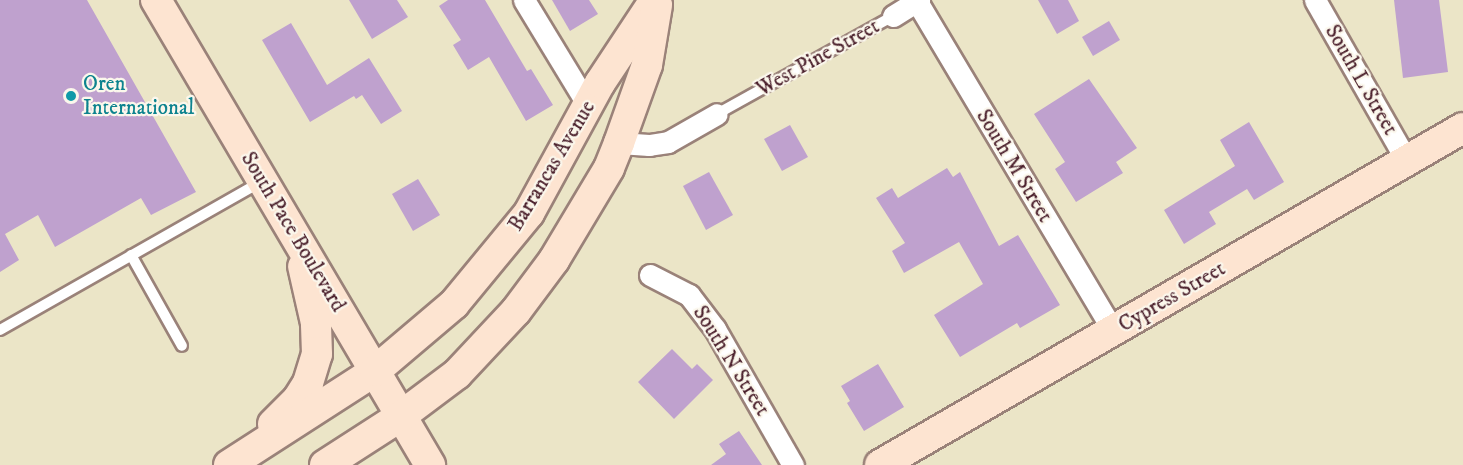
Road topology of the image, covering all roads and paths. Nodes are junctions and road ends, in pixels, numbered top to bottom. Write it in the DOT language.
graph roads {
  1 [pos="156,0"];
  2 [pos="524,0"];
  3 [pos="657,0"];
  4 [pos="918,0"];
  5 [pos="1315,0"];
  6 [pos="893,16"];
  7 [pos="589,107"];
  8 [pos="717,114"];
  9 [pos="1463,128"];
  10 [pos="619,143"];
  11 [pos="1407,160"];
  12 [pos="263,180"];
  13 [pos="296,237"];
  14 [pos="131,255"];
  15 [pos="650,275"];
  16 [pos="0,330"];
  17 [pos="1113,331"];
  18 [pos="182,346"];
  19 [pos="375,372"];
  20 [pos="402,416"];
  21 [pos="232,463"];
  22 [pos="325,465"];
  23 [pos="430,465"];
  24 [pos="793,465"];
  25 [pos="880,465"];
  1 -- 12 [label="main road, South Pace Boulevard"];
  2 -- 7 [label="street"];
  3 -- 7 [label="main road, Barrancas Avenue"];
  3 -- 10 [label="main road, Barrancas Avenue"];
  4 -- 6 [label="street, West Pine Street"];
  4 -- 17 [label="street, South M Street"];
  5 -- 11 [label="street, South L Street"];
  6 -- 8 [label="lane, West Pine Street"];
  7 -- 19 [label="main road, Barrancas Avenue"];
  8 -- 10 [label="street"];
  9 -- 11 [label="main road, Cypress Street"];
  10 -- 20 [label="main road, Barrancas Avenue"];
  11 -- 17 [label="main road, Cypress Street"];
  12 -- 13 [label="main road, South Pace Boulevard"];
  12 -- 14 [label="lane"];
  13 -- 19 [label="main road, South Pace Boulevard"];
  13 -- 21 [label="main road"];
  14 -- 16 [label="lane"];
  14 -- 18 [label="lane"];
  15 -- 24 [label="street, South N Street"];
  17 -- 25 [label="main road, Cypress Street"];
  19 -- 20 [label="main road, South Pace Boulevard"];
  19 -- 21 [label="main road, Barrancas Avenue"];
  20 -- 22 [label="main road, Barrancas Avenue"];
  20 -- 23 [label="main road, South Pace Boulevard"];
}
